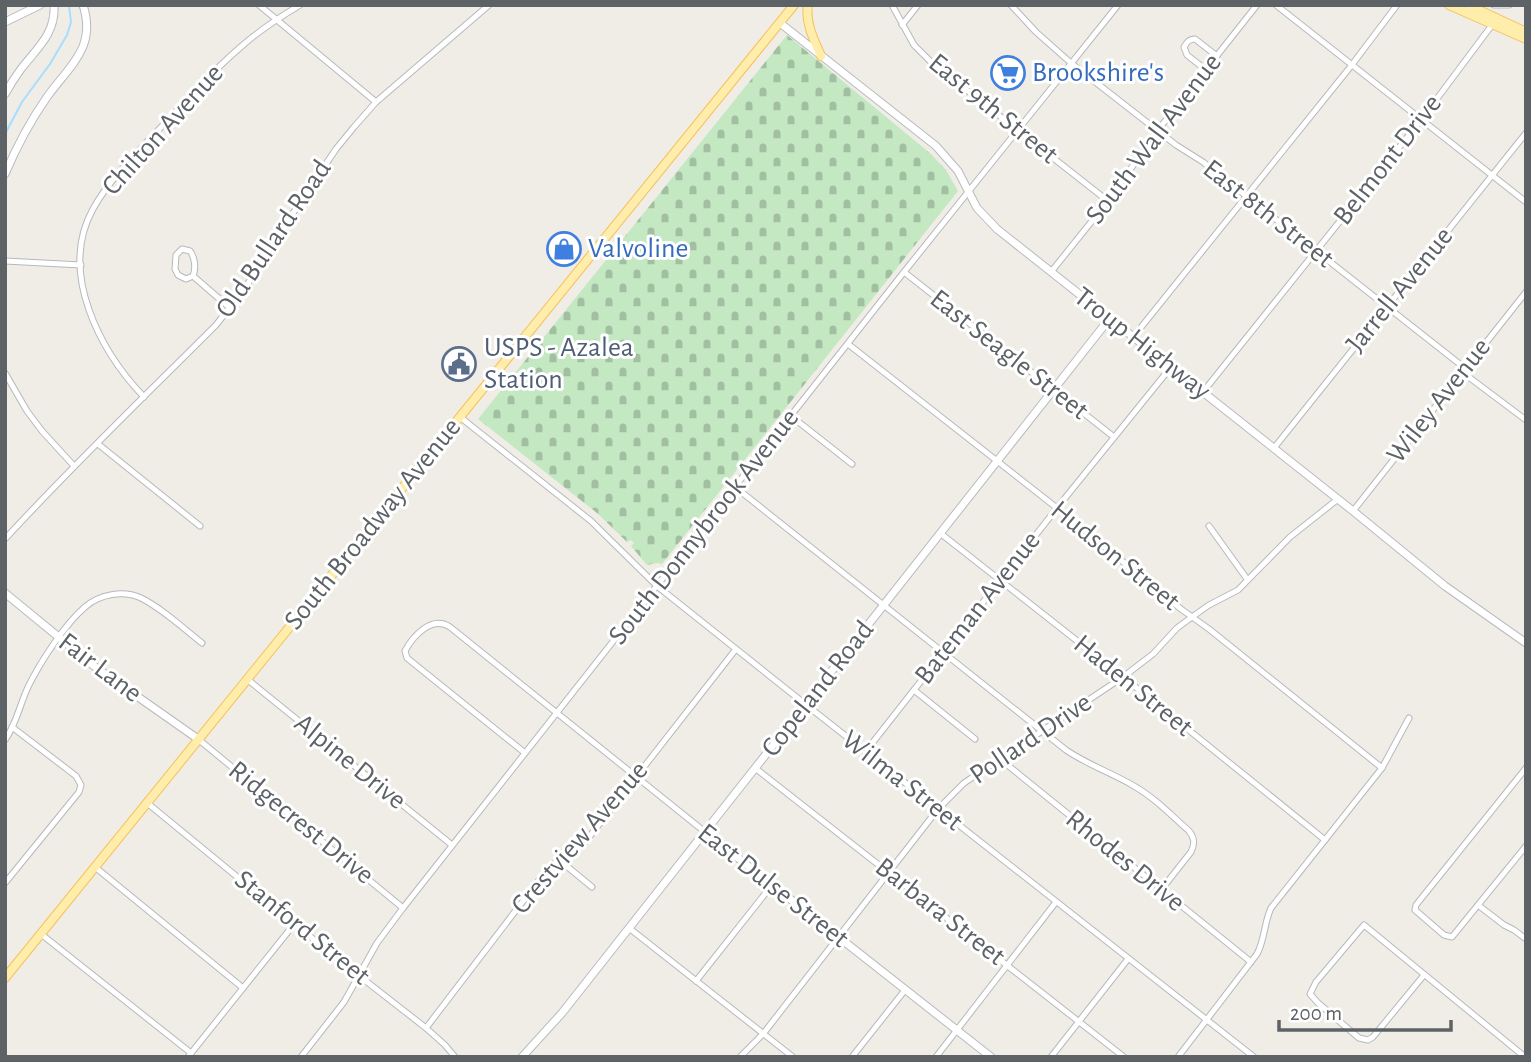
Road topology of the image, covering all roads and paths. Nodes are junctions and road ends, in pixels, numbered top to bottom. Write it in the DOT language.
graph roads {
  1 [pos="40,5"];
  2 [pos="54,5"];
  3 [pos="83,5"];
  4 [pos="259,5"];
  5 [pos="300,5"];
  6 [pos="489,5"];
  7 [pos="794,5"];
  8 [pos="808,5"];
  9 [pos="892,5"];
  10 [pos="918,5"];
  11 [pos="1011,5"];
  12 [pos="1118,5"];
  13 [pos="1257,5"];
  14 [pos="1276,5"];
  15 [pos="1397,5"];
  16 [pos="1449,5"];
  17 [pos="1468,5"];
  18 [pos="1494,5"];
  19 [pos="1509,5"];
  20 [pos="276,20"];
  21 [pos="5,22"];
  22 [pos="780,23"];
  23 [pos="902,25"];
  24 [pos="1492,25"];
  25 [pos="1526,32"];
  26 [pos="1526,39"];
  27 [pos="821,55"];
  28 [pos="1217,56"];
  29 [pos="1071,63"];
  30 [pos="1351,66"];
  31 [pos="1206,70"];
  32 [pos="5,93"];
  33 [pos="376,102"];
  34 [pos="1421,120"];
  35 [pos="1018,130"];
  36 [pos="1158,130"];
  37 [pos="1526,132"];
  38 [pos="5,174"];
  39 [pos="1492,175"];
  40 [pos="969,192"];
  41 [pos="1245,196"];
  42 [pos="1108,201"];
  43 [pos="1526,202"];
  44 [pos="1315,252"];
  45 [pos="5,261"];
  46 [pos="81,265"];
  47 [pos="904,272"];
  48 [pos="1051,272"];
  49 [pos="193,276"];
  50 [pos="1526,292"];
  51 [pos="1386,307"];
  52 [pos="230,308"];
  53 [pos="1110,318"];
  54 [pos="1133,336"];
  55 [pos="848,344"];
  56 [pos="1171,367"];
  57 [pos="1463,370"];
  58 [pos="5,373"];
  59 [pos="1054,390"];
  60 [pos="1203,392"];
  61 [pos="144,397"];
  62 [pos="791,416"];
  63 [pos="460,417"];
  64 [pos="1526,420"];
  65 [pos="1114,437"];
  66 [pos="98,444"];
  67 [pos="1274,448"];
  68 [pos="997,462"];
  69 [pos="852,464"];
  70 [pos="74,466"];
  71 [pos="734,487"];
  72 [pos="1338,499"];
  73 [pos="1057,508"];
  74 [pos="1353,511"];
  75 [pos="200,526"];
  76 [pos="1209,526"];
  77 [pos="940,533"];
  78 [pos="5,539"];
  79 [pos="1247,579"];
  80 [pos="1000,580"];
  81 [pos="657,586"];
  82 [pos="5,593"];
  83 [pos="884,605"];
  84 [pos="1192,617"];
  85 [pos="60,637"];
  86 [pos="202,643"];
  87 [pos="1526,643"];
  88 [pos="736,649"];
  89 [pos="943,653"];
  90 [pos="1123,677"];
  91 [pos="247,679"];
  92 [pos="914,690"];
  93 [pos="804,704"];
  94 [pos="557,714"];
  95 [pos="1409,718"];
  96 [pos="12,727"];
  97 [pos="1043,731"];
  98 [pos="198,739"];
  99 [pos="975,739"];
  100 [pos="5,740"];
  101 [pos="866,751"];
  102 [pos="525,753"];
  103 [pos="1000,759"];
  104 [pos="755,768"];
  105 [pos="1382,768"];
  106 [pos="1526,768"];
  107 [pos="635,777"];
  108 [pos="146,802"];
  109 [pos="938,809"];
  110 [pos="705,832"];
  111 [pos="1325,840"];
  112 [pos="452,845"];
  113 [pos="1526,846"];
  114 [pos="558,859"];
  115 [pos="95,867"];
  116 [pos="889,873"];
  117 [pos="5,883"];
  118 [pos="772,885"];
  119 [pos="592,887"];
  120 [pos="1161,890"];
  121 [pos="1056,902"];
  122 [pos="1478,905"];
  123 [pos="403,908"];
  124 [pos="295,923"];
  125 [pos="629,928"];
  126 [pos="41,934"];
  127 [pos="839,938"];
  128 [pos="1526,939"];
  129 [pos="1128,959"];
  130 [pos="1251,962"];
  131 [pos="1008,965"];
  132 [pos="359,975"];
  133 [pos="1424,975"];
  134 [pos="5,978"];
  135 [pos="696,981"];
  136 [pos="243,988"];
  137 [pos="905,990"];
  138 [pos="1079,1020"];
  139 [pos="1206,1020"];
  140 [pos="426,1028"];
  141 [pos="957,1030"];
  142 [pos="762,1034"];
  143 [pos="190,1055"];
  144 [pos="526,1056"];
  145 [pos="301,1057"];
  146 [pos="455,1057"];
  147 [pos="740,1057"];
  148 [pos="793,1057"];
  149 [pos="852,1057"];
  150 [pos="936,1057"];
  151 [pos="991,1057"];
  152 [pos="1051,1057"];
  153 [pos="1124,1057"];
  154 [pos="1178,1057"];
  155 [pos="1254,1057"];
  156 [pos="1525,1057"];
  1 -- 21 [label="street"];
  2 -- 32 [label="street"];
  3 -- 38 [label="street"];
  4 -- 20 [label="street"];
  5 -- 20 [label="street, Chilton Avenue"];
  6 -- 33 [label="street, Old Bullard Road"];
  7 -- 22 [label="main road, South Broadway Avenue"];
  8 -- 27 [label="main road"];
  9 -- 23 [label="street, East 9th Street"];
  10 -- 23 [label="street"];
  11 -- 29 [label="street, East 8th Street"];
  12 -- 29 [label="street, South Donnybrook Avenue"];
  13 -- 28 [label="street, South Wall Avenue"];
  14 -- 30 [label="street"];
  15 -- 30 [label="street"];
  16 -- 24 [label="main road"];
  17 -- 25 [label="main road"];
  18 -- 19 [label="street"];
  20 -- 33 [label="street"];
  20 -- 46 [label="street, Chilton Avenue"];
  22 -- 27 [label="street, Troup Highway"];
  22 -- 63 [label="main road, South Broadway Avenue"];
  23 -- 35 [label="street, East 9th Street"];
  24 -- 26 [label="main road"];
  24 -- 34 [label="street, Belmont Drive"];
  27 -- 40 [label="street, Troup Highway"];
  28 -- 31 [label="street, South Wall Avenue"];
  28 -- 31 [label="street"];
  29 -- 35 [label="street, South Donnybrook Avenue"];
  29 -- 36 [label="street, East 8th Street"];
  30 -- 34 [label="street"];
  30 -- 41 [label="street"];
  31 -- 36 [label="street, South Wall Avenue"];
  33 -- 52 [label="street, Old Bullard Road"];
  34 -- 39 [label="street"];
  34 -- 44 [label="street, Belmont Drive"];
  35 -- 40 [label="street, South Donnybrook Avenue"];
  35 -- 42 [label="street, East 9th Street"];
  36 -- 41 [label="street, East 8th Street"];
  36 -- 42 [label="street, South Wall Avenue"];
  37 -- 39 [label="street, Jarrell Avenue"];
  39 -- 43 [label="street"];
  39 -- 51 [label="street, Jarrell Avenue"];
  40 -- 47 [label="street, South Donnybrook Avenue"];
  40 -- 48 [label="street, Troup Highway"];
  41 -- 44 [label="street, East 8th Street"];
  41 -- 54 [label="street"];
  42 -- 48 [label="street, South Wall Avenue"];
  44 -- 51 [label="street, East 8th Street"];
  44 -- 60 [label="street, Belmont Drive"];
  45 -- 46 [label="street"];
  46 -- 61 [label="street, Chilton Avenue"];
  47 -- 55 [label="street, South Donnybrook Avenue"];
  47 -- 59 [label="street, East Seagle Street"];
  48 -- 53 [label="street, Troup Highway"];
  49 -- 49 [label="street"];
  49 -- 52 [label="street"];
  50 -- 57 [label="street, Wiley Avenue"];
  51 -- 57 [label="street, East 8th Street"];
  51 -- 67 [label="street, Jarrell Avenue"];
  52 -- 61 [label="street, Old Bullard Road"];
  53 -- 54 [label="street, Troup Highway"];
  53 -- 59 [label="street, Copeland Road"];
  54 -- 56 [label="street, Troup Highway"];
  55 -- 62 [label="street, South Donnybrook Avenue"];
  55 -- 68 [label="street, Hudson Street"];
  56 -- 60 [label="street, Troup Highway"];
  56 -- 65 [label="street, Bateman Avenue"];
  57 -- 64 [label="street, East 8th Street"];
  57 -- 74 [label="street, Wiley Avenue"];
  58 -- 70 [label="street"];
  59 -- 65 [label="street, East Seagle Street"];
  59 -- 68 [label="street, Copeland Road"];
  60 -- 67 [label="street, Troup Highway"];
  61 -- 66 [label="street, Old Bullard Road"];
  62 -- 69 [label="street"];
  62 -- 71 [label="street, South Donnybrook Avenue"];
  63 -- 81 [label="street, Wilma Street"];
  63 -- 91 [label="main road, South Broadway Avenue"];
  65 -- 73 [label="street, Bateman Avenue"];
  66 -- 70 [label="street, Old Bullard Road"];
  66 -- 75 [label="street"];
  67 -- 72 [label="street, Troup Highway"];
  68 -- 73 [label="street, Hudson Street"];
  68 -- 77 [label="street, Copeland Road"];
  70 -- 78 [label="street, Old Bullard Road"];
  71 -- 81 [label="street, South Donnybrook Avenue"];
  71 -- 83 [label="street"];
  72 -- 74 [label="street, Troup Highway"];
  72 -- 79 [label="street, Pollard Drive"];
  73 -- 80 [label="street, Bateman Avenue"];
  73 -- 84 [label="street, Hudson Street"];
  74 -- 87 [label="street, Troup Highway"];
  76 -- 79 [label="street"];
  77 -- 80 [label="street, Haden Street"];
  77 -- 83 [label="street, Copeland Road"];
  79 -- 84 [label="street, Pollard Drive"];
  80 -- 89 [label="street, Bateman Avenue"];
  80 -- 90 [label="street, Haden Street"];
  81 -- 88 [label="street, Wilma Street"];
  81 -- 94 [label="street, South Donnybrook Avenue"];
  82 -- 85 [label="street, Fair Lane"];
  83 -- 89 [label="street"];
  83 -- 93 [label="street, Copeland Road"];
  84 -- 90 [label="street, Pollard Drive"];
  84 -- 105 [label="street, Hudson Street"];
  85 -- 86 [label="street"];
  85 -- 96 [label="street"];
  85 -- 98 [label="street, Fair Lane"];
  88 -- 93 [label="street, Wilma Street"];
  88 -- 107 [label="street, Crestview Avenue"];
  89 -- 92 [label="street, Bateman Avenue"];
  89 -- 97 [label="street"];
  90 -- 97 [label="street, Pollard Drive"];
  90 -- 111 [label="street, Haden Street"];
  91 -- 98 [label="main road, South Broadway Avenue"];
  91 -- 112 [label="street, Alpine Drive"];
  92 -- 99 [label="street"];
  92 -- 101 [label="street, Bateman Avenue"];
  93 -- 101 [label="street, Wilma Street"];
  93 -- 104 [label="street, Copeland Road"];
  94 -- 102 [label="street, South Donnybrook Avenue"];
  94 -- 102 [label="street, East Dulse Street"];
  94 -- 107 [label="street, East Dulse Street"];
  95 -- 105 [label="street"];
  96 -- 100 [label="street"];
  96 -- 117 [label="street"];
  97 -- 103 [label="street, Pollard Drive"];
  97 -- 120 [label="street"];
  98 -- 108 [label="main road, South Broadway Avenue"];
  98 -- 123 [label="street, Ridgecrest Drive"];
  101 -- 109 [label="street, Wilma Street"];
  102 -- 112 [label="street, South Donnybrook Avenue"];
  103 -- 109 [label="street, Pollard Drive"];
  103 -- 120 [label="street, Rhodes Drive"];
  104 -- 110 [label="street, Copeland Road"];
  104 -- 116 [label="street, Barbara Street"];
  105 -- 111 [label="street"];
  106 -- 122 [label="street"];
  107 -- 110 [label="street, East Dulse Street"];
  107 -- 114 [label="street, Crestview Avenue"];
  108 -- 115 [label="main road, South Broadway Avenue"];
  108 -- 124 [label="street, Stanford Street"];
  109 -- 116 [label="street, Pollard Drive"];
  109 -- 121 [label="street, Wilma Street"];
  110 -- 118 [label="street, East Dulse Street"];
  110 -- 125 [label="street, Copeland Road"];
  111 -- 130 [label="street"];
  112 -- 123 [label="street, South Donnybrook Avenue"];
  113 -- 122 [label="street"];
  114 -- 119 [label="street"];
  114 -- 140 [label="street, Crestview Avenue"];
  115 -- 126 [label="main road, South Broadway Avenue"];
  115 -- 136 [label="street"];
  116 -- 127 [label="street, Pollard Drive"];
  116 -- 131 [label="street, Barbara Street"];
  118 -- 127 [label="street, East Dulse Street"];
  118 -- 135 [label="street"];
  120 -- 130 [label="street, Rhodes Drive"];
  121 -- 129 [label="street, Wilma Street"];
  121 -- 131 [label="street"];
  122 -- 128 [label="street"];
  123 -- 132 [label="street, South Donnybrook Avenue"];
  124 -- 132 [label="street, Stanford Street"];
  124 -- 136 [label="street"];
  125 -- 135 [label="street"];
  125 -- 144 [label="street, Copeland Road"];
  126 -- 134 [label="main road, South Broadway Avenue"];
  126 -- 143 [label="street"];
  127 -- 137 [label="street, East Dulse Street"];
  127 -- 142 [label="street, Pollard Drive"];
  129 -- 138 [label="street"];
  129 -- 139 [label="street, Wilma Street"];
  130 -- 139 [label="street"];
  131 -- 138 [label="street, Barbara Street"];
  131 -- 141 [label="street"];
  132 -- 140 [label="street, Stanford Street"];
  132 -- 145 [label="street, South Donnybrook Avenue"];
  133 -- 133 [label="street"];
  133 -- 156 [label="street"];
  135 -- 142 [label="street"];
  136 -- 143 [label="street"];
  137 -- 141 [label="street, East Dulse Street"];
  137 -- 149 [label="street"];
  138 -- 152 [label="street"];
  138 -- 153 [label="street, Barbara Street"];
  139 -- 154 [label="street"];
  139 -- 155 [label="street, Wilma Street"];
  140 -- 146 [label="street, Stanford Street"];
  141 -- 150 [label="street"];
  141 -- 151 [label="street, East Dulse Street"];
  142 -- 147 [label="street, Pollard Drive"];
  142 -- 148 [label="street"];
}
